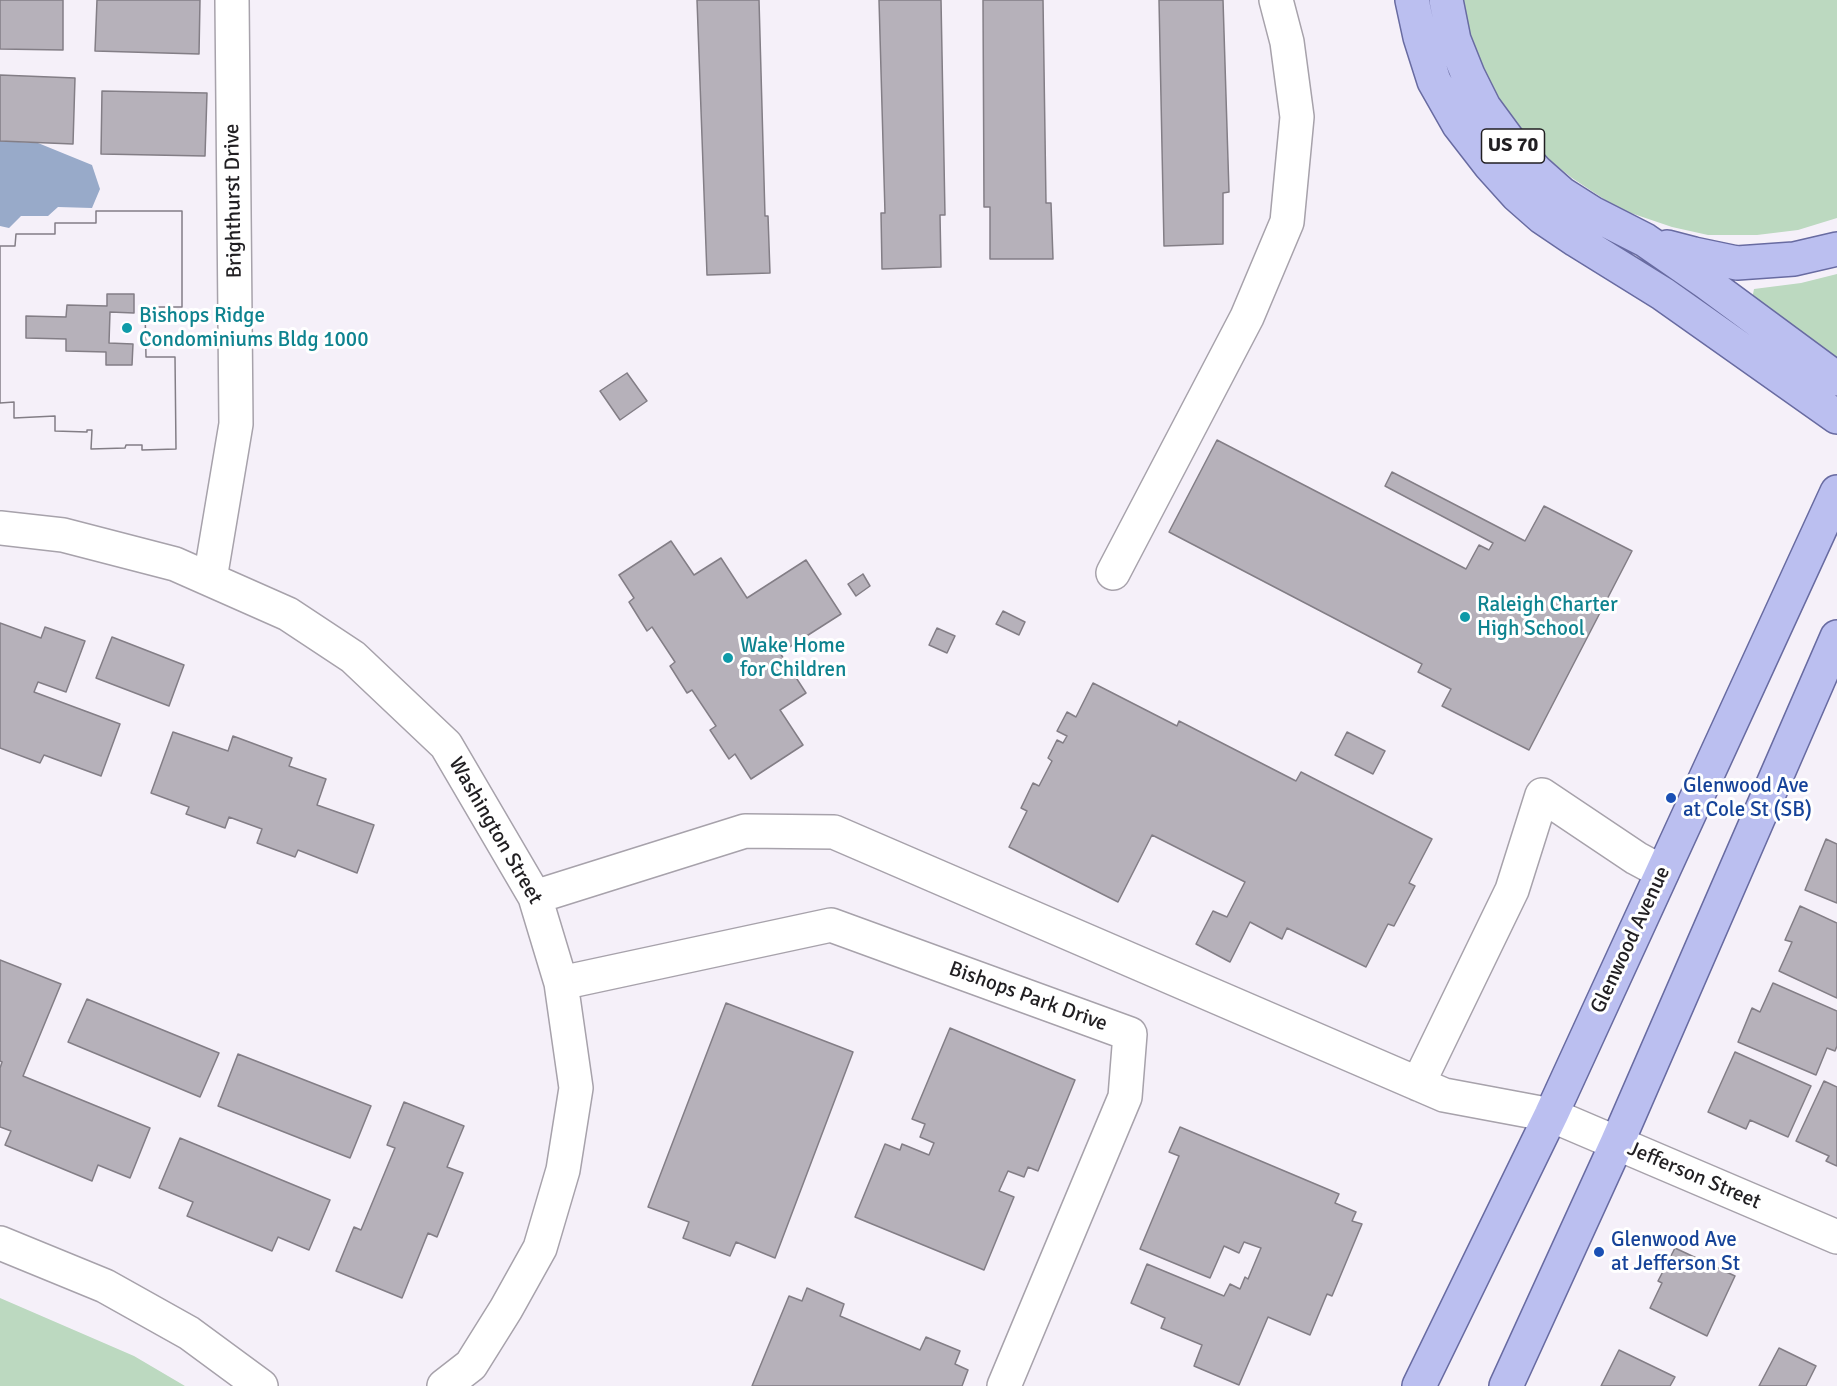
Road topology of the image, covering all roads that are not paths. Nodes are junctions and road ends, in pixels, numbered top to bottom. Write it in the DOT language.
graph roads {
  1 [pos="232,0"];
  2 [pos="1275,0"];
  3 [pos="1412,0"];
  4 [pos="1446,0"];
  5 [pos="1646,240"];
  6 [pos="1837,249"];
  7 [pos="1837,379"];
  8 [pos="1837,417"];
  9 [pos="1837,492"];
  10 [pos="0,528"];
  11 [pos="1113,573"];
  12 [pos="210,579"];
  13 [pos="1837,637"];
  14 [pos="1662,872"];
  15 [pos="535,897"];
  16 [pos="561,983"];
  17 [pos="1418,1084"];
  18 [pos="1551,1115"];
  19 [pos="1617,1143"];
  20 [pos="1837,1238"];
  21 [pos="0,1243"];
  22 [pos="261,1386"];
  23 [pos="444,1386"];
  24 [pos="1004,1386"];
  25 [pos="1419,1386"];
  26 [pos="1506,1386"];
  1 -- 12 [label="street, Brighthurst Drive"];
  2 -- 11 [label="street"];
  3 -- 8 [label="main road"];
  4 -- 5 [label="main road, US 70"];
  5 -- 6 [label="main road, US 70"];
  5 -- 7 [label="main road"];
  9 -- 14 [label="main road, Glenwood Avenue"];
  10 -- 12 [label="street, Washington Street"];
  12 -- 15 [label="street, Washington Street"];
  13 -- 19 [label="main road"];
  14 -- 17 [label="street"];
  14 -- 18 [label="main road, Glenwood Avenue"];
  15 -- 16 [label="street, Washington Street"];
  15 -- 17 [label="street, Jefferson Street"];
  16 -- 23 [label="street, Washington Street"];
  16 -- 24 [label="street, Bishops Park Drive"];
  17 -- 18 [label="street, Jefferson Street"];
  18 -- 19 [label="street, Jefferson Street"];
  18 -- 25 [label="main road, Glenwood Avenue"];
  19 -- 20 [label="street, Jefferson Street"];
  19 -- 26 [label="main road"];
  21 -- 22 [label="street"];
}
